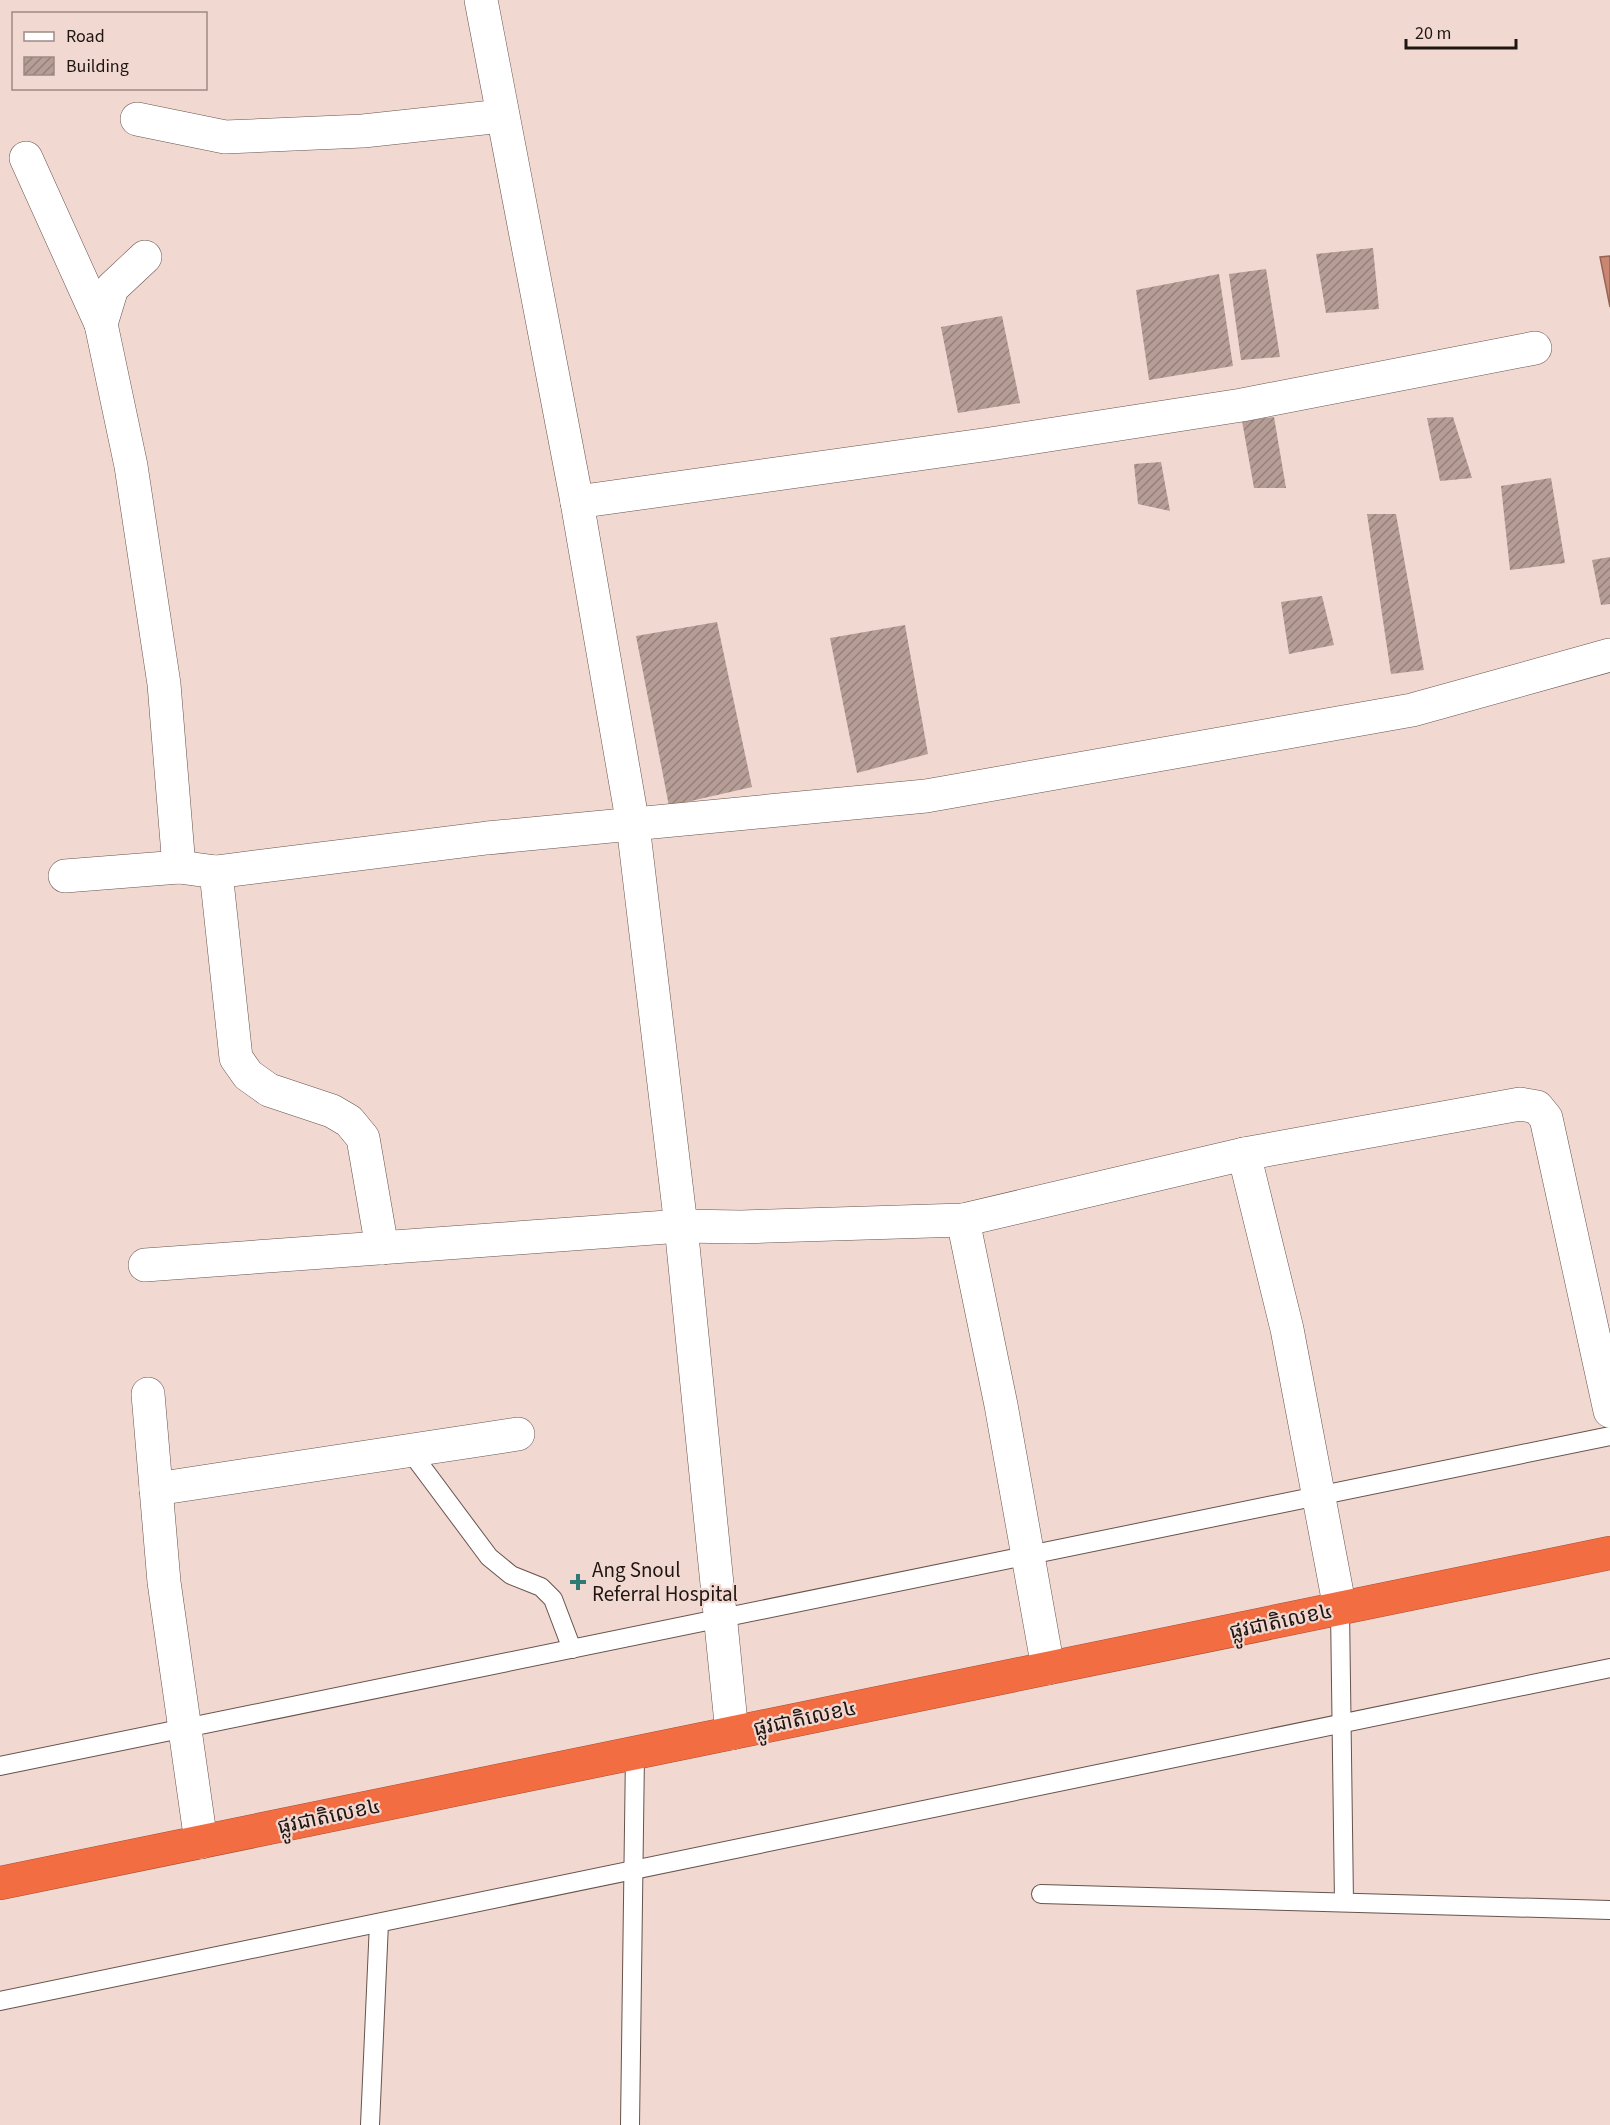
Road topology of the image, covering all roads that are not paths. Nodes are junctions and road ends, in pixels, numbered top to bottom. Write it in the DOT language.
graph roads {
  1 [pos="481,0"];
  2 [pos="502,116"];
  3 [pos="137,119"];
  4 [pos="26,158"];
  5 [pos="145,257"];
  6 [pos="101,324"];
  7 [pos="1535,348"];
  8 [pos="577,502"];
  9 [pos="1610,655"];
  10 [pos="633,825"];
  11 [pos="179,867"];
  12 [pos="216,872"];
  13 [pos="65,876"];
  14 [pos="1244,1154"];
  15 [pos="963,1220"];
  16 [pos="681,1226"];
  17 [pos="382,1248"];
  18 [pos="145,1265"];
  19 [pos="148,1394"];
  20 [pos="1610,1411"];
  21 [pos="518,1434"];
  22 [pos="1610,1436"];
  23 [pos="410,1451"];
  24 [pos="156,1489"];
  25 [pos="1319,1496"];
  26 [pos="1610,1553"];
  27 [pos="1028,1556"];
  28 [pos="1340,1609"];
  29 [pos="721,1618"];
  30 [pos="572,1649"];
  31 [pos="1048,1668"];
  32 [pos="1610,1668"];
  33 [pos="1341,1724"];
  34 [pos="185,1729"];
  35 [pos="732,1733"];
  36 [pos="635,1753"];
  37 [pos="0,1767"];
  38 [pos="201,1842"];
  39 [pos="633,1870"];
  40 [pos="0,1883"];
  41 [pos="1041,1894"];
  42 [pos="1344,1902"];
  43 [pos="1610,1910"];
  44 [pos="379,1923"];
  45 [pos="0,2001"];
  46 [pos="370,2125"];
  47 [pos="630,2125"];
  1 -- 2 [label="street"];
  2 -- 3 [label="street"];
  2 -- 8 [label="street"];
  4 -- 6 [label="street"];
  5 -- 6 [label="street"];
  6 -- 11 [label="street"];
  7 -- 8 [label="street"];
  8 -- 10 [label="street"];
  9 -- 10 [label="street"];
  10 -- 12 [label="street"];
  10 -- 16 [label="street"];
  11 -- 12 [label="street"];
  11 -- 13 [label="street"];
  12 -- 17 [label="street"];
  14 -- 15 [label="street"];
  14 -- 20 [label="street"];
  14 -- 25 [label="street"];
  15 -- 16 [label="street"];
  15 -- 27 [label="street"];
  16 -- 17 [label="street"];
  16 -- 29 [label="street"];
  17 -- 18 [label="street"];
  19 -- 24 [label="street"];
  21 -- 23 [label="street"];
  22 -- 25 [label="lane"];
  23 -- 24 [label="street"];
  23 -- 30 [label="lane"];
  24 -- 34 [label="street"];
  25 -- 27 [label="lane"];
  25 -- 28 [label="street"];
  26 -- 28 [label="highway, ផ្លូវជាតិលេខ៤"];
  27 -- 29 [label="lane"];
  27 -- 31 [label="street"];
  28 -- 31 [label="highway, ផ្លូវជាតិលេខ៤"];
  28 -- 33 [label="lane"];
  29 -- 30 [label="lane"];
  29 -- 35 [label="street"];
  30 -- 34 [label="lane"];
  31 -- 35 [label="highway, ផ្លូវជាតិលេខ៤"];
  32 -- 33 [label="lane"];
  33 -- 39 [label="lane"];
  33 -- 42 [label="lane"];
  34 -- 37 [label="lane"];
  34 -- 38 [label="street"];
  35 -- 36 [label="highway, ផ្លូវជាតិលេខ៤"];
  36 -- 38 [label="highway, ផ្លូវជាតិលេខ៤"];
  36 -- 39 [label="lane"];
  38 -- 40 [label="highway, ផ្លូវជាតិលេខ៤"];
  39 -- 44 [label="lane"];
  39 -- 47 [label="lane"];
  41 -- 42 [label="lane"];
  42 -- 43 [label="lane"];
  44 -- 45 [label="lane"];
  44 -- 46 [label="lane"];
}
